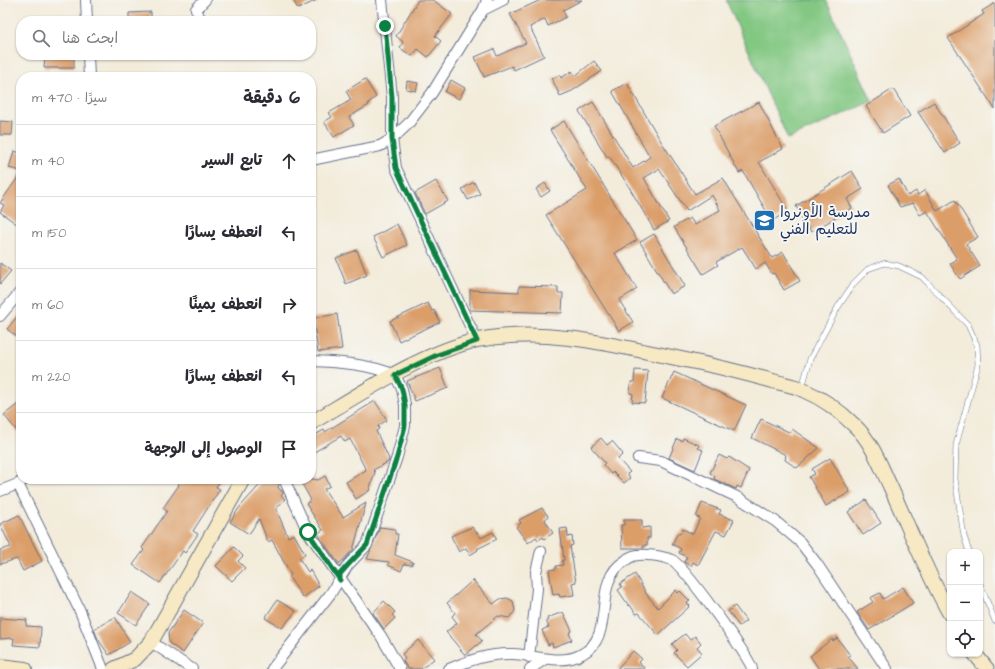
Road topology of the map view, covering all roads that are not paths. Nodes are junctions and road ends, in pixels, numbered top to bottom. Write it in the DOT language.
graph roads {
  1 [pos="86,0"];
  2 [pos="205,0"];
  3 [pos="382,0"];
  4 [pos="487,0"];
  5 [pos="503,0"];
  6 [pos="483,10"];
  7 [pos="87,16"];
  8 [pos="199,16"];
  9 [pos="88,60"];
  10 [pos="89,72"];
  11 [pos="392,139"];
  12 [pos="316,159"];
  13 [pos="16,298"];
  14 [pos="0,316"];
  15 [pos="477,341"];
  16 [pos="316,361"];
  17 [pos="395,375"];
  18 [pos="802,389"];
  19 [pos="316,420"];
  20 [pos="638,458"];
  21 [pos="17,484"];
  22 [pos="23,484"];
  23 [pos="240,484"];
  24 [pos="286,484"];
  25 [pos="0,491"];
  26 [pos="968,549"];
  27 [pos="541,551"];
  28 [pos="340,580"];
  29 [pos="980,585"];
  30 [pos="947,608"];
  31 [pos="995,621"];
  32 [pos="151,642"];
  33 [pos="529,657"];
  34 [pos="545,660"];
  35 [pos="0,666"];
  36 [pos="24,669"];
  37 [pos="103,669"];
  38 [pos="114,669"];
  39 [pos="192,669"];
  40 [pos="272,669"];
  41 [pos="400,669"];
  42 [pos="449,669"];
  43 [pos="530,669"];
  44 [pos="752,669"];
  45 [pos="887,669"];
  1 -- 7 [label="street"];
  2 -- 8 [label="street"];
  3 -- 11 [label="street"];
  4 -- 6 [label="street"];
  5 -- 6 [label="street"];
  6 -- 11 [label="street"];
  9 -- 10 [label="street"];
  11 -- 12 [label="street"];
  11 -- 15 [label="street"];
  13 -- 14 [label="street"];
  15 -- 17 [label="main road"];
  15 -- 18 [label="main road"];
  16 -- 17 [label="street"];
  17 -- 19 [label="main road"];
  17 -- 28 [label="street"];
  18 -- 26 [label="lane"];
  18 -- 30 [label="main road"];
  20 -- 45 [label="street"];
  21 -- 25 [label="street"];
  22 -- 37 [label="street"];
  23 -- 32 [label="main road"];
  24 -- 28 [label="street"];
  27 -- 33 [label="street"];
  28 -- 40 [label="street"];
  28 -- 41 [label="street"];
  29 -- 31 [label="lane"];
  32 -- 38 [label="main road"];
  32 -- 39 [label="street"];
  33 -- 34 [label="street"];
  33 -- 42 [label="street"];
  34 -- 43 [label="street"];
  34 -- 44 [label="street"];
  35 -- 36 [label="main road"];
}
